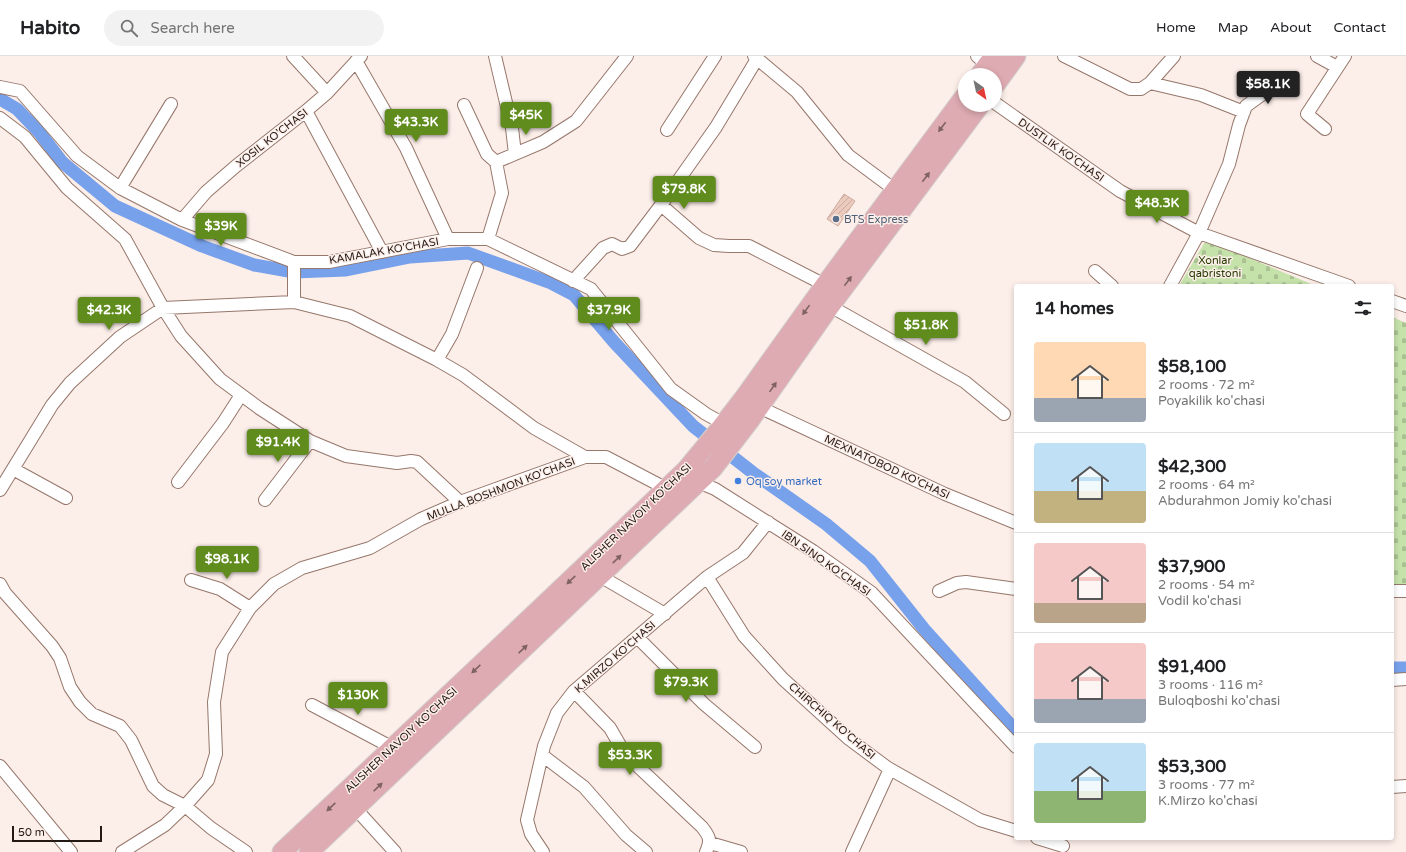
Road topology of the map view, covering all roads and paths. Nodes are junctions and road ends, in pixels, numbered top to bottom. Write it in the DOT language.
graph roads {
  1 [pos="293,56"];
  2 [pos="495,56"];
  3 [pos="626,56"];
  4 [pos="715,56"];
  5 [pos="1016,56"];
  6 [pos="1064,56"];
  7 [pos="1174,56"];
  8 [pos="1317,56"];
  9 [pos="1345,56"];
  10 [pos="755,58"];
  11 [pos="358,59"];
  12 [pos="1338,67"];
  13 [pos="1002,75"];
  14 [pos="1150,83"];
  15 [pos="1274,86"];
  16 [pos="0,87"];
  17 [pos="327,93"];
  18 [pos="171,104"];
  19 [pos="464,105"];
  20 [pos="958,105"];
  21 [pos="1002,108"];
  22 [pos="306,111"];
  23 [pos="975,112"];
  24 [pos="1244,112"];
  25 [pos="0,118"];
  26 [pos="1325,129"];
  27 [pos="667,130"];
  28 [pos="515,154"];
  29 [pos="496,162"];
  30 [pos="120,188"];
  31 [pos="895,190"];
  32 [pos="661,205"];
  33 [pos="182,220"];
  34 [pos="1199,234"];
  35 [pos="448,239"];
  36 [pos="488,240"];
  37 [pos="382,252"];
  38 [pos="294,262"];
  39 [pos="477,268"];
  40 [pos="1095,271"];
  41 [pos="573,281"];
  42 [pos="825,284"];
  43 [pos="1110,284"];
  44 [pos="1171,284"];
  45 [pos="1343,284"];
  46 [pos="294,302"];
  47 [pos="1394,302"];
  48 [pos="830,306"];
  49 [pos="1406,306"];
  50 [pos="163,308"];
  51 [pos="438,360"];
  52 [pos="240,395"];
  53 [pos="759,407"];
  54 [pos="1004,414"];
  55 [pos="726,431"];
  56 [pos="310,441"];
  57 [pos="585,457"];
  58 [pos="13,469"];
  59 [pos="692,476"];
  60 [pos="178,482"];
  61 [pos="0,490"];
  62 [pos="673,495"];
  63 [pos="66,498"];
  64 [pos="265,500"];
  65 [pos="460,502"];
  66 [pos="768,522"];
  67 [pos="1014,522"];
  68 [pos="600,576"];
  69 [pos="707,577"];
  70 [pos="191,580"];
  71 [pos="0,584"];
  72 [pos="1014,589"];
  73 [pos="1394,591"];
  74 [pos="1406,591"];
  75 [pos="939,592"];
  76 [pos="250,608"];
  77 [pos="665,614"];
  78 [pos="637,638"];
  79 [pos="1406,679"];
  80 [pos="1394,680"];
  81 [pos="574,691"];
  82 [pos="312,705"];
  83 [pos="1014,744"];
  84 [pos="755,747"];
  85 [pos="393,748"];
  86 [pos="542,756"];
  87 [pos="0,766"];
  88 [pos="890,769"];
  89 [pos="1406,786"];
  90 [pos="1394,787"];
  91 [pos="185,806"];
  92 [pos="356,808"];
  93 [pos="1014,831"];
  94 [pos="1044,840"];
  95 [pos="1063,845"];
  96 [pos="708,847"];
  97 [pos="71,852"];
  98 [pos="122,852"];
  99 [pos="246,852"];
  100 [pos="282,852"];
  101 [pos="309,852"];
  102 [pos="395,852"];
  103 [pos="543,852"];
  104 [pos="646,852"];
  105 [pos="740,852"];
  106 [pos="852,852"];
  1 -- 17 [label="street"];
  2 -- 28 [label="street"];
  3 -- 28 [label="street"];
  4 -- 27 [label="street"];
  5 -- 13 [label="main road"];
  6 -- 14 [label="street"];
  7 -- 14 [label="street"];
  8 -- 12 [label="street"];
  9 -- 12 [label="street"];
  10 -- 31 [label="street"];
  10 -- 32 [label="street"];
  11 -- 17 [label="street, XOSIL KO'CHASI"];
  11 -- 35 [label="street"];
  12 -- 26 [label="street"];
  14 -- 24 [label="street"];
  15 -- 24 [label="street"];
  16 -- 30 [label="street, KAMALAK KO'CHASI"];
  17 -- 22 [label="street, XOSIL KO'CHASI"];
  18 -- 30 [label="street"];
  19 -- 29 [label="street"];
  20 -- 31 [label="main road, ALISHER NAVOIY KO'CHASI, one-way"];
  21 -- 34 [label="street, DUSTLIK KO'CHASI"];
  22 -- 33 [label="street, XOSIL KO'CHASI"];
  22 -- 37 [label="street"];
  48 -- 23 [label="main road, ALISHER NAVOIY KO'CHASI, one-way"];
  24 -- 34 [label="street"];
  25 -- 50 [label="street"];
  28 -- 29 [label="street"];
  29 -- 36 [label="street"];
  30 -- 33 [label="street, KAMALAK KO'CHASI"];
  31 -- 42 [label="main road, ALISHER NAVOIY KO'CHASI"];
  32 -- 41 [label="street"];
  32 -- 42 [label="street"];
  33 -- 38 [label="street, KAMALAK KO'CHASI"];
  34 -- 44 [label="street"];
  34 -- 45 [label="street, DUSTLIK KO'CHASI"];
  35 -- 36 [label="street, KAMALAK KO'CHASI"];
  35 -- 37 [label="street, KAMALAK KO'CHASI"];
  36 -- 41 [label="street"];
  37 -- 38 [label="street, KAMALAK KO'CHASI"];
  38 -- 46 [label="street"];
  39 -- 51 [label="street"];
  40 -- 43 [label="street"];
  41 -- 55 [label="street"];
  42 -- 55 [label="main road, ALISHER NAVOIY KO'CHASI, one-way"];
  46 -- 50 [label="street"];
  46 -- 51 [label="street"];
  47 -- 49 [label="street"];
  53 -- 48 [label="main road, ALISHER NAVOIY KO'CHASI, one-way"];
  48 -- 54 [label="street"];
  50 -- 52 [label="street"];
  50 -- 58 [label="street"];
  51 -- 57 [label="street"];
  52 -- 56 [label="street"];
  52 -- 60 [label="street"];
  53 -- 55 [label="main road, ALISHER NAVOIY KO'CHASI"];
  53 -- 67 [label="street, MEXNATOBOD KO'CHASI"];
  55 -- 59 [label="main road, ALISHER NAVOIY KO'CHASI"];
  55 -- 59 [label="main road, ALISHER NAVOIY KO'CHASI"];
  56 -- 64 [label="street"];
  56 -- 65 [label="street"];
  57 -- 62 [label="street"];
  57 -- 65 [label="street, MULLA BOSHMON KO'CHASI"];
  58 -- 61 [label="street"];
  58 -- 63 [label="street"];
  59 -- 62 [label="main road, ALISHER NAVOIY KO'CHASI"];
  59 -- 66 [label="street, IBN SINO KO‘CHASI"];
  68 -- 62 [label="main road, ALISHER NAVOIY KO'CHASI, one-way"];
  62 -- 85 [label="main road, ALISHER NAVOIY KO'CHASI, one-way"];
  65 -- 76 [label="street, MULLA BOSHMON KO'CHASI"];
  66 -- 69 [label="street, K.MIRZO KO'CHASI"];
  66 -- 83 [label="street, IBN SINO KO‘CHASI"];
  68 -- 77 [label="street"];
  92 -- 68 [label="main road, ALISHER NAVOIY KO'CHASI, one-way"];
  69 -- 77 [label="street, K.MIRZO KO'CHASI"];
  69 -- 88 [label="street, CHIRCHIQ KO’CHASI"];
  70 -- 76 [label="street"];
  71 -- 91 [label="street"];
  72 -- 75 [label="street"];
  73 -- 74 [label="street"];
  76 -- 91 [label="street, MULLA BOSHMON KO'CHASI"];
  77 -- 78 [label="street, K.MIRZO KO'CHASI"];
  78 -- 81 [label="street, K.MIRZO KO'CHASI"];
  78 -- 84 [label="street"];
  79 -- 80 [label="street"];
  81 -- 86 [label="street, K.MIRZO KO'CHASI"];
  81 -- 96 [label="street"];
  82 -- 85 [label="street"];
  85 -- 100 [label="main road, ALISHER NAVOIY KO'CHASI, one-way"];
  86 -- 103 [label="street, K.MIRZO KO'CHASI"];
  86 -- 104 [label="street"];
  87 -- 97 [label="street"];
  88 -- 93 [label="street, CHIRCHIQ KO’CHASI"];
  88 -- 106 [label="street"];
  89 -- 90 [label="street"];
  91 -- 98 [label="street, MULLA BOSHMON KO'CHASI"];
  91 -- 99 [label="street"];
  92 -- 101 [label="main road, ALISHER NAVOIY KO'CHASI"];
  92 -- 102 [label="street"];
  94 -- 95 [label="street"];
  96 -- 105 [label="street"];
}
